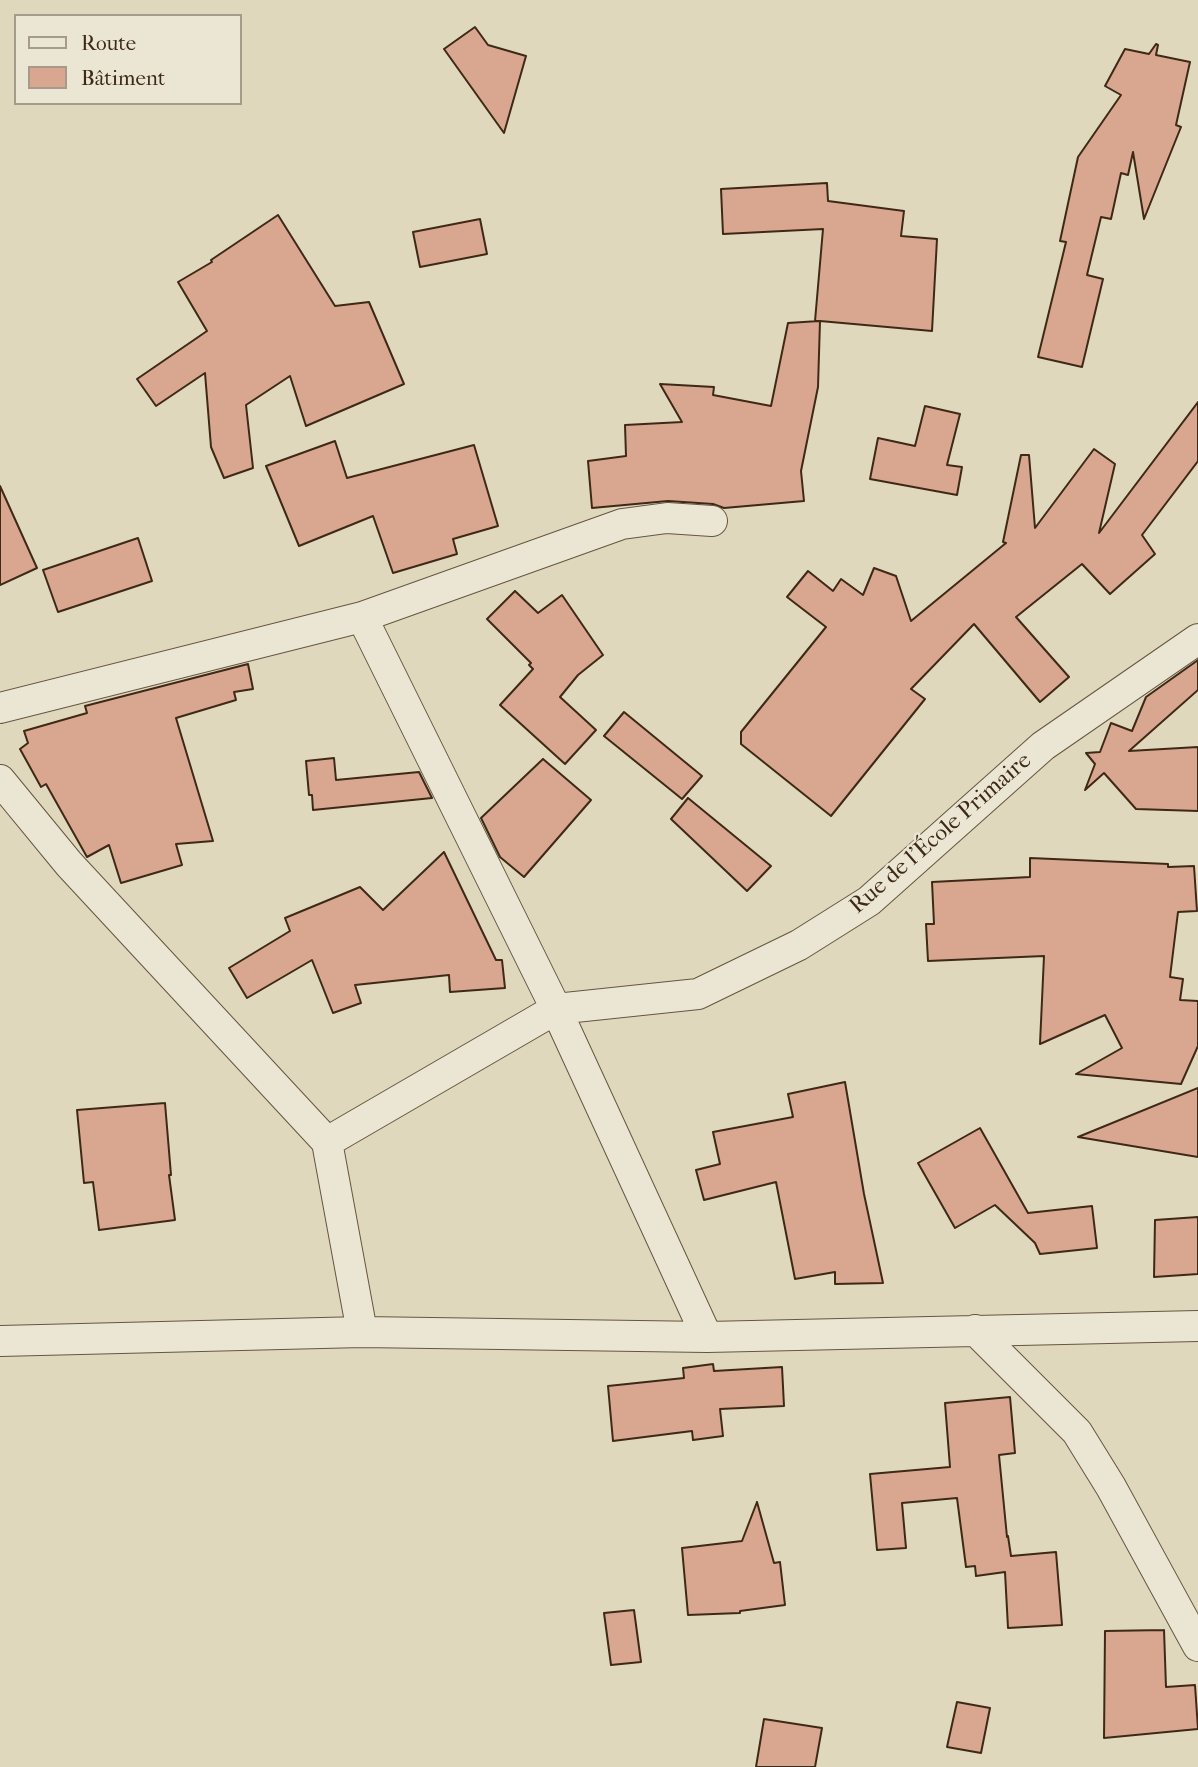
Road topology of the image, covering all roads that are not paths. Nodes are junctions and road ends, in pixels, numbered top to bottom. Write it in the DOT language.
graph roads {
  1 [pos="712,521"];
  2 [pos="362,617"];
  3 [pos="1198,639"];
  4 [pos="0,708"];
  5 [pos="0,780"];
  6 [pos="556,1009"];
  7 [pos="327,1142"];
  8 [pos="1198,1326"];
  9 [pos="975,1330"];
  10 [pos="362,1332"];
  11 [pos="707,1337"];
  12 [pos="0,1341"];
  13 [pos="1198,1646"];
  1 -- 2 [label="street"];
  2 -- 4 [label="street"];
  2 -- 6 [label="street"];
  3 -- 6 [label="street, Rue de l'École Primaire"];
  5 -- 7 [label="street"];
  6 -- 7 [label="street, Rue de l'École Primaire"];
  6 -- 11 [label="street"];
  7 -- 10 [label="street"];
  8 -- 9 [label="street"];
  9 -- 11 [label="street"];
  9 -- 13 [label="street"];
  10 -- 11 [label="street"];
  10 -- 12 [label="street"];
}
